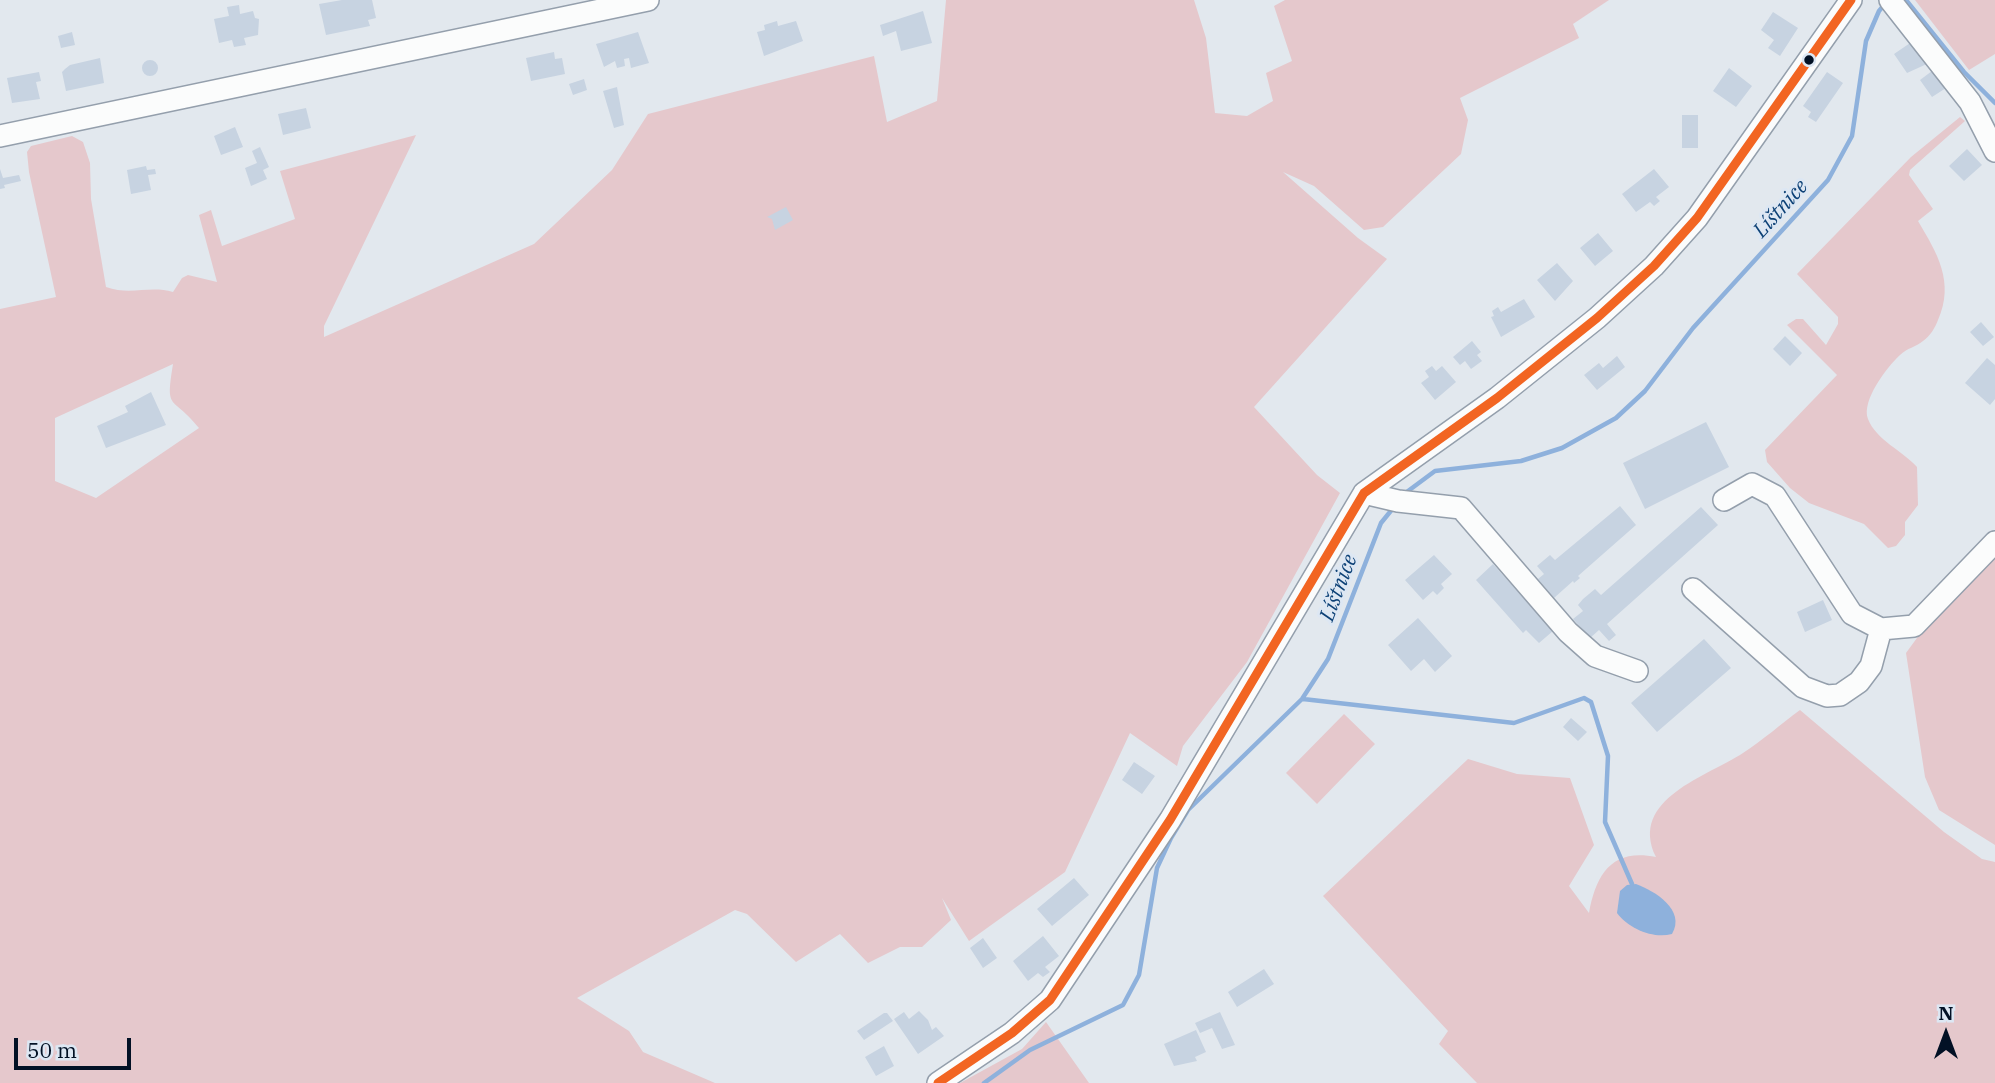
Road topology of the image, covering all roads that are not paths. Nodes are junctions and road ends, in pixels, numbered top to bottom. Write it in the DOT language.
graph roads {
  1 [pos="648,0"];
  2 [pos="1850,0"];
  3 [pos="1890,0"];
  4 [pos="0,136"];
  5 [pos="1995,150"];
  6 [pos="1364,494"];
  7 [pos="1724,500"];
  8 [pos="1995,542"];
  9 [pos="1693,589"];
  10 [pos="1881,629"];
  11 [pos="1637,671"];
  12 [pos="938,1083"];
  1 -- 4 [label="street"];
  2 -- 6 [label="street"];
  3 -- 5 [label="street"];
  6 -- 11 [label="street"];
  6 -- 12 [label="street"];
  7 -- 10 [label="street"];
  8 -- 10 [label="street"];
  9 -- 10 [label="street"];
}
